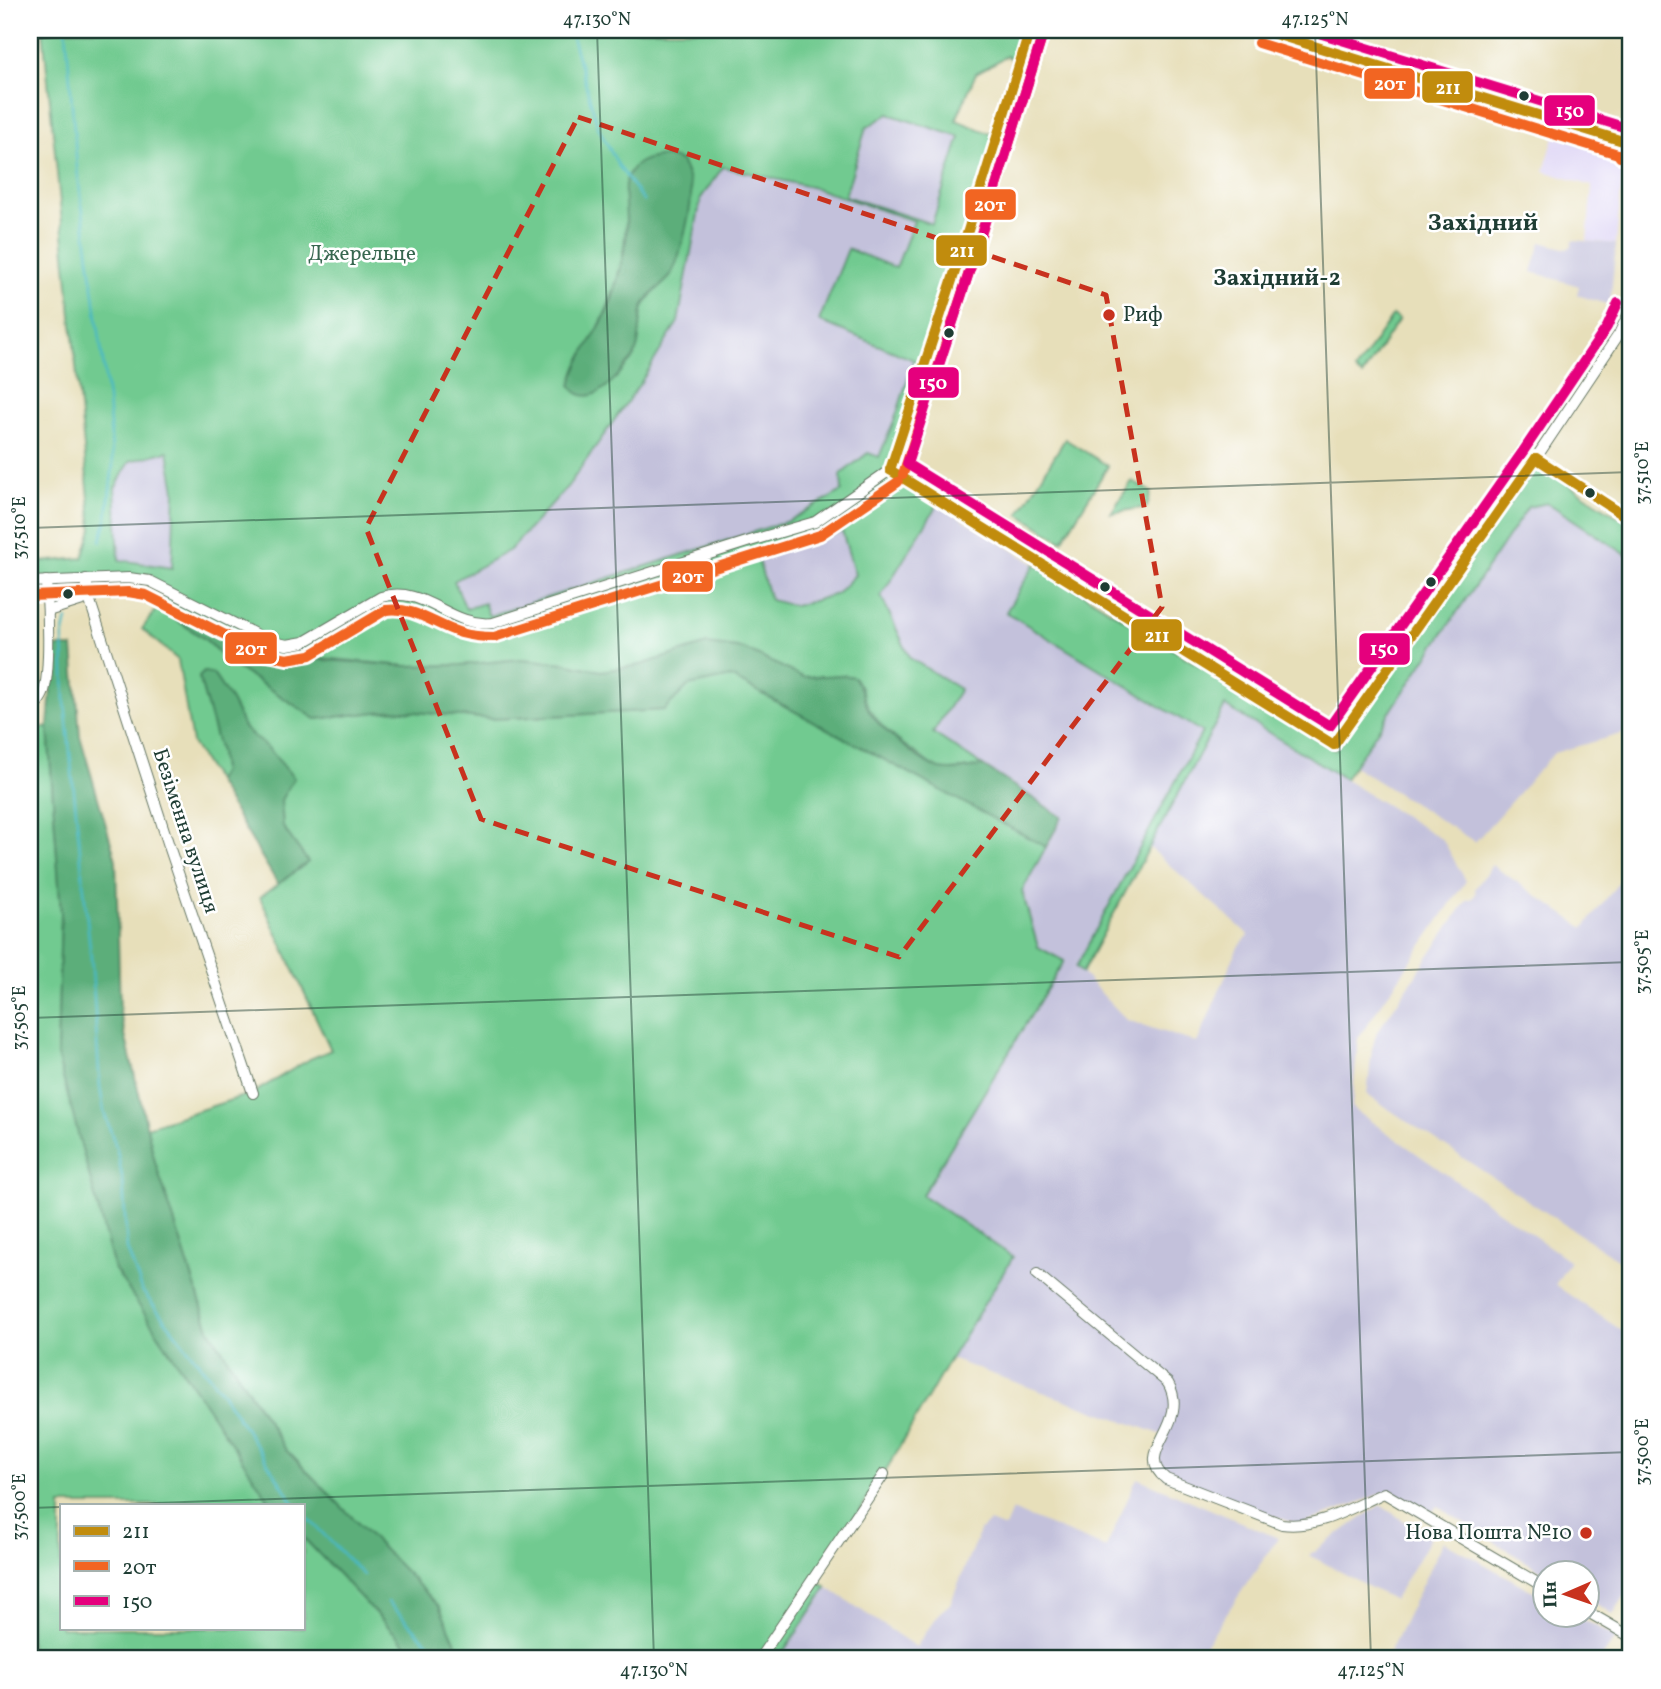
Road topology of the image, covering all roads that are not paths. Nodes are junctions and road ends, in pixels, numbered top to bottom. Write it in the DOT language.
graph roads {
  1 [pos="1030,30"];
  2 [pos="1262,30"];
  3 [pos="1629,143"];
  4 [pos="1631,309"];
  5 [pos="1536,458"];
  6 [pos="890,470"];
  7 [pos="1631,520"];
  8 [pos="86,579"];
  9 [pos="46,581"];
  10 [pos="30,582"];
  11 [pos="89,598"];
  12 [pos="48,611"];
  13 [pos="30,713"];
  14 [pos="253,1093"];
  15 [pos="1037,1274"];
  16 [pos="884,1474"];
  17 [pos="1532,1580"];
  18 [pos="1602,1621"];
  19 [pos="1631,1637"];
  20 [pos="759,1659"];
  1 -- 6 [label="street"];
  2 -- 3 [label="street"];
  4 -- 5 [label="street"];
  5 -- 6 [label="street"];
  5 -- 7 [label="street"];
  6 -- 8 [label="street"];
  8 -- 9 [label="street"];
  8 -- 11 [label="street, Безіменна вулиця"];
  9 -- 10 [label="street"];
  9 -- 12 [label="street"];
  11 -- 12 [label="street"];
  11 -- 14 [label="street, Безіменна вулиця"];
  12 -- 13 [label="street"];
  15 -- 17 [label="street"];
  16 -- 20 [label="street"];
  18 -- 19 [label="street"];
}
